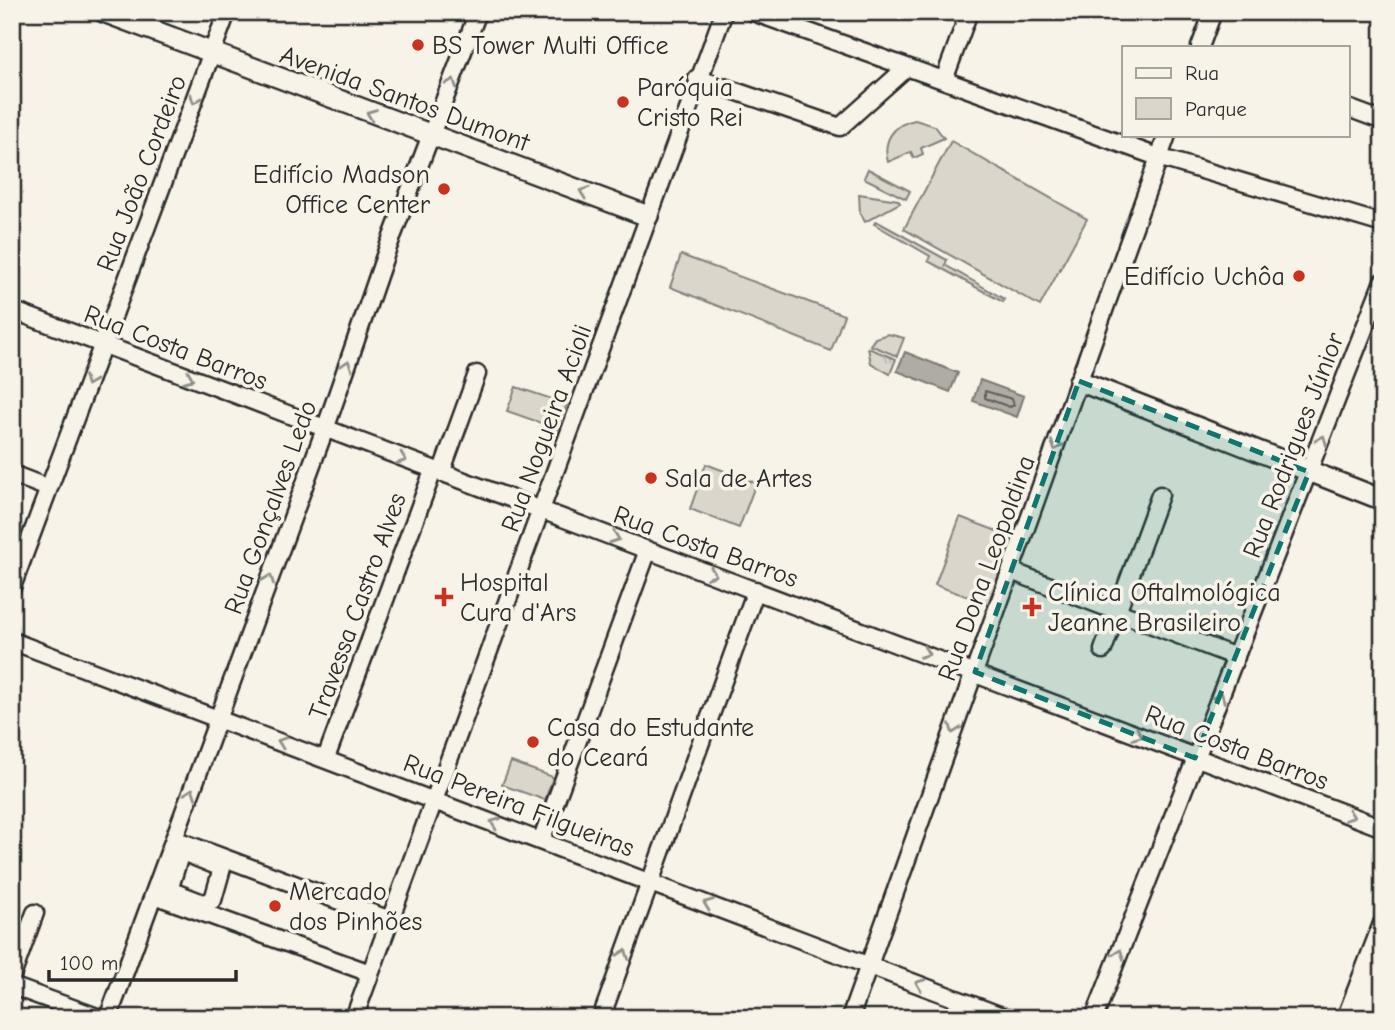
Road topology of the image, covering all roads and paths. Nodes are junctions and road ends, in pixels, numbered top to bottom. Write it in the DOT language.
graph roads {
  1 [pos="104,12"];
  2 [pos="227,12"];
  3 [pos="478,12"];
  4 [pos="724,12"];
  5 [pos="753,12"];
  6 [pos="969,12"];
  7 [pos="1213,12"];
  8 [pos="1200,46"];
  9 [pos="212,53"];
  10 [pos="906,68"];
  11 [pos="697,78"];
  12 [pos="944,80"];
  13 [pos="1350,109"];
  14 [pos="1383,121"];
  15 [pos="1167,136"];
  16 [pos="432,138"];
  17 [pos="1158,157"];
  18 [pos="648,216"];
  19 [pos="1383,223"];
  20 [pos="1383,281"];
  21 [pos="12,310"];
  22 [pos="103,345"];
  23 [pos="477,374"];
  24 [pos="1079,381"];
  25 [pos="324,430"];
  26 [pos="437,472"];
  27 [pos="1309,472"];
  28 [pos="12,474"];
  29 [pos="48,488"];
  30 [pos="1160,495"];
  31 [pos="1383,500"];
  32 [pos="543,511"];
  33 [pos="648,550"];
  34 [pos="1011,571"];
  35 [pos="12,587"];
  36 [pos="756,590"];
  37 [pos="1117,611"];
  38 [pos="12,641"];
  39 [pos="1103,650"];
  40 [pos="1236,657"];
  41 [pos="975,672"];
  42 [pos="218,719"];
  43 [pos="326,758"];
  44 [pos="1195,758"];
  45 [pos="436,800"];
  46 [pos="1383,828"];
  47 [pos="174,839"];
  48 [pos="541,841"];
  49 [pos="235,862"];
  50 [pos="650,882"];
  51 [pos="154,895"];
  52 [pos="35,913"];
  53 [pos="215,917"];
  54 [pos="390,920"];
  55 [pos="1383,925"];
  56 [pos="869,964"];
  57 [pos="1383,968"];
  58 [pos="370,973"];
  59 [pos="12,976"];
  60 [pos="12,985"];
  61 [pos="100,1018"];
  62 [pos="108,1018"];
  63 [pos="354,1018"];
  64 [pos="601,1018"];
  65 [pos="850,1018"];
  66 [pos="1007,1018"];
  67 [pos="1094,1018"];
  68 [pos="1347,1018"];
  69 [pos="1364,1018"];
  1 -- 9 [label="main road, Avenida Santos Dumont"];
  2 -- 9 [label="street, Rua João Cordeiro"];
  16 -- 3 [label="street, Rua Gonçalves Ledo, one-way"];
  4 -- 11 [label="street, Rua Nogueira Acioli"];
  5 -- 10 [label="street"];
  6 -- 12 [label="street"];
  7 -- 8 [label="street"];
  16 -- 9 [label="main road, Avenida Santos Dumont, one-way"];
  9 -- 22 [label="street, Rua João Cordeiro, one-way"];
  10 -- 11 [label="street"];
  10 -- 12 [label="street"];
  11 -- 18 [label="street, Rua Nogueira Acioli"];
  12 -- 17 [label="street"];
  13 -- 14 [label="street"];
  15 -- 17 [label="street, Rua Dona Leopoldina"];
  18 -- 16 [label="main road, Avenida Santos Dumont, one-way"];
  25 -- 16 [label="street, Rua Gonçalves Ledo, one-way"];
  17 -- 19 [label="street"];
  17 -- 24 [label="street, Rua Dona Leopoldina"];
  18 -- 32 [label="street, Rua Nogueira Acioli"];
  27 -- 20 [label="street, Rua Rodrigues Júnior, one-way"];
  21 -- 22 [label="street, Rua Costa Barros"];
  22 -- 25 [label="street, Rua Costa Barros, one-way"];
  22 -- 29 [label="street, Rua João Cordeiro, one-way"];
  23 -- 26 [label="street, Travessa Castro Alves"];
  24 -- 27 [label="main road"];
  24 -- 34 [label="street, Rua Dona Leopoldina, one-way"];
  25 -- 26 [label="street, Rua Costa Barros, one-way"];
  42 -- 25 [label="street, Rua Gonçalves Ledo, one-way"];
  26 -- 32 [label="street, Rua Costa Barros"];
  26 -- 43 [label="street, Travessa Castro Alves"];
  27 -- 31 [label="main road"];
  27 -- 40 [label="street, Rua Rodrigues Júnior"];
  28 -- 29 [label="street"];
  29 -- 35 [label="street, Rua João Cordeiro"];
  30 -- 37 [label="street"];
  32 -- 33 [label="street, Rua Costa Barros, one-way"];
  32 -- 45 [label="street, Rua Nogueira Acioli"];
  33 -- 36 [label="street, Rua Costa Barros, one-way"];
  33 -- 48 [label="street"];
  34 -- 37 [label="street"];
  34 -- 41 [label="street, Rua Dona Leopoldina"];
  36 -- 41 [label="street, Rua Costa Barros, one-way"];
  36 -- 50 [label="street"];
  37 -- 39 [label="street"];
  37 -- 40 [label="street"];
  38 -- 42 [label="street, Rua Pereira Filgueiras"];
  44 -- 40 [label="street, Rua Rodrigues Júnior, one-way"];
  41 -- 44 [label="street, Rua Costa Barros, one-way"];
  41 -- 56 [label="street, Rua Dona Leopoldina, one-way"];
  43 -- 42 [label="street, Rua Pereira Filgueiras, one-way"];
  47 -- 42 [label="street, Rua Gonçalves Ledo, one-way"];
  43 -- 45 [label="street, Rua Pereira Filgueiras"];
  44 -- 46 [label="street, Rua Costa Barros, one-way"];
  67 -- 44 [label="street, Rua Rodrigues Júnior, one-way"];
  48 -- 45 [label="street, Rua Pereira Filgueiras, one-way"];
  45 -- 54 [label="street, Rua Nogueira Acioli"];
  47 -- 49 [label="street"];
  47 -- 51 [label="street, Rua Gonçalves Ledo"];
  48 -- 50 [label="street, Rua Pereira Filgueiras"];
  49 -- 53 [label="street"];
  49 -- 54 [label="street"];
  56 -- 50 [label="street, Rua Pereira Filgueiras, one-way"];
  64 -- 50 [label="street, one-way"];
  51 -- 53 [label="street"];
  51 -- 62 [label="street, Rua Gonçalves Ledo"];
  52 -- 59 [label="street"];
  53 -- 58 [label="street"];
  54 -- 58 [label="street, Rua Nogueira Acioli"];
  55 -- 68 [label="main road"];
  56 -- 65 [label="street, Rua Dona Leopoldina"];
  66 -- 56 [label="street, Rua Pereira Filgueiras, one-way"];
  57 -- 69 [label="main road"];
  58 -- 63 [label="street, Rua Nogueira Acioli"];
  60 -- 61 [label="street"];
}
